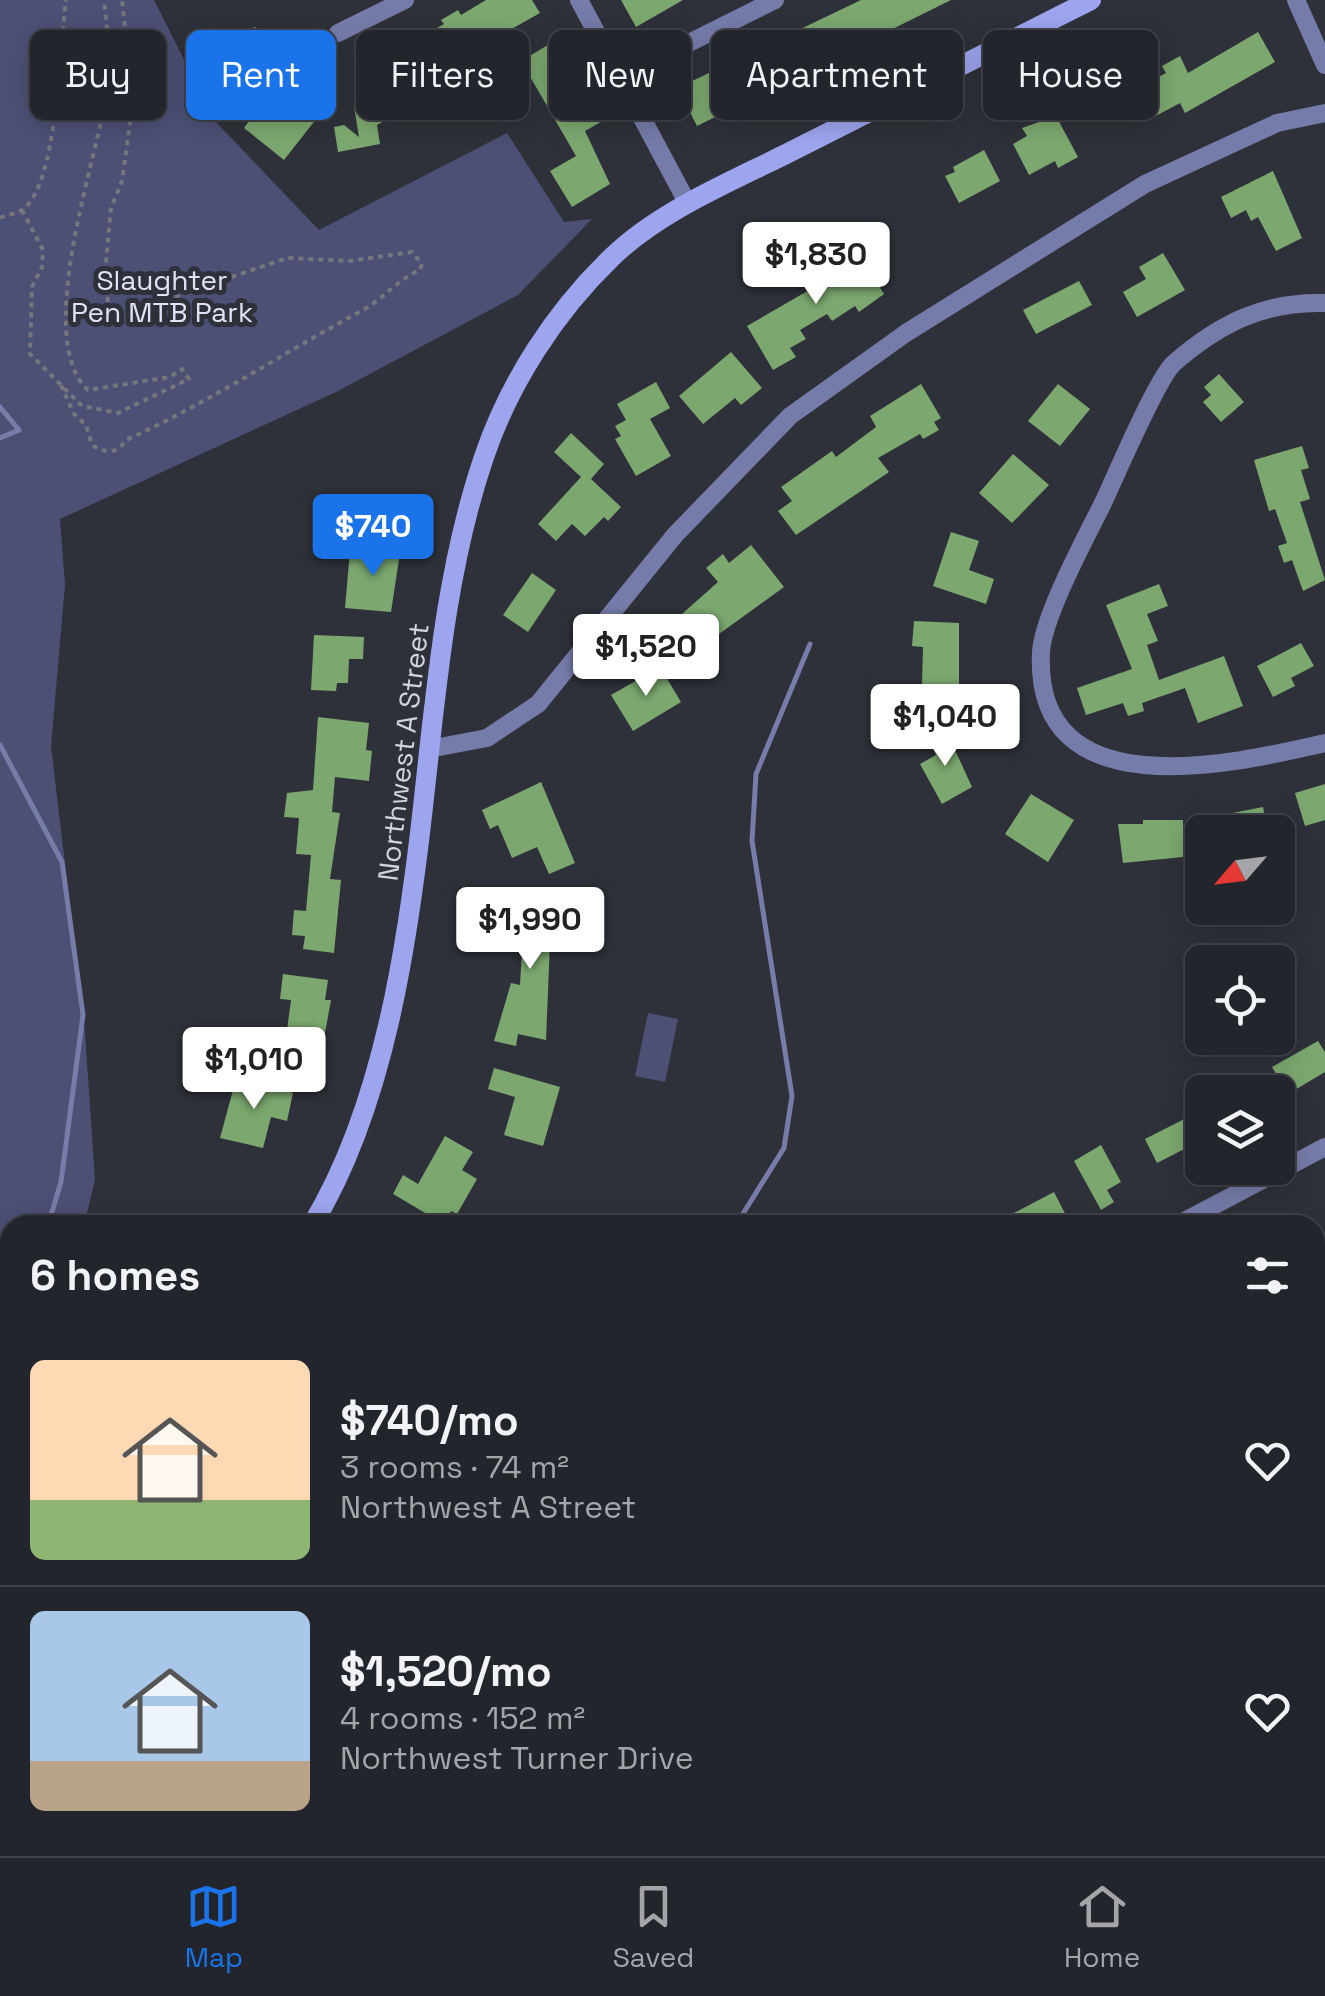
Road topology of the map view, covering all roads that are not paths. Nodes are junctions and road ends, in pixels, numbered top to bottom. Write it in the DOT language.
graph roads {
  1 [pos="405,0"];
  2 [pos="579,0"];
  3 [pos="774,0"];
  4 [pos="1091,0"];
  5 [pos="1296,0"];
  6 [pos="596,30"];
  7 [pos="338,33"];
  8 [pos="691,42"];
  9 [pos="1325,65"];
  10 [pos="1325,112"];
  11 [pos="645,120"];
  12 [pos="688,204"];
  13 [pos="1325,303"];
  14 [pos="1325,743"];
  15 [pos="430,749"];
  16 [pos="1325,1147"];
  17 [pos="316,1215"];
  18 [pos="1196,1215"];
  1 -- 7 [label="street"];
  2 -- 6 [label="street"];
  3 -- 8 [label="street"];
  4 -- 12 [label="street, Northwest A Street"];
  5 -- 9 [label="street"];
  10 -- 15 [label="street"];
  11 -- 12 [label="street"];
  12 -- 15 [label="street, Northwest A Street"];
  13 -- 14 [label="street"];
  15 -- 17 [label="street, Northwest A Street"];
  16 -- 18 [label="street"];
}
